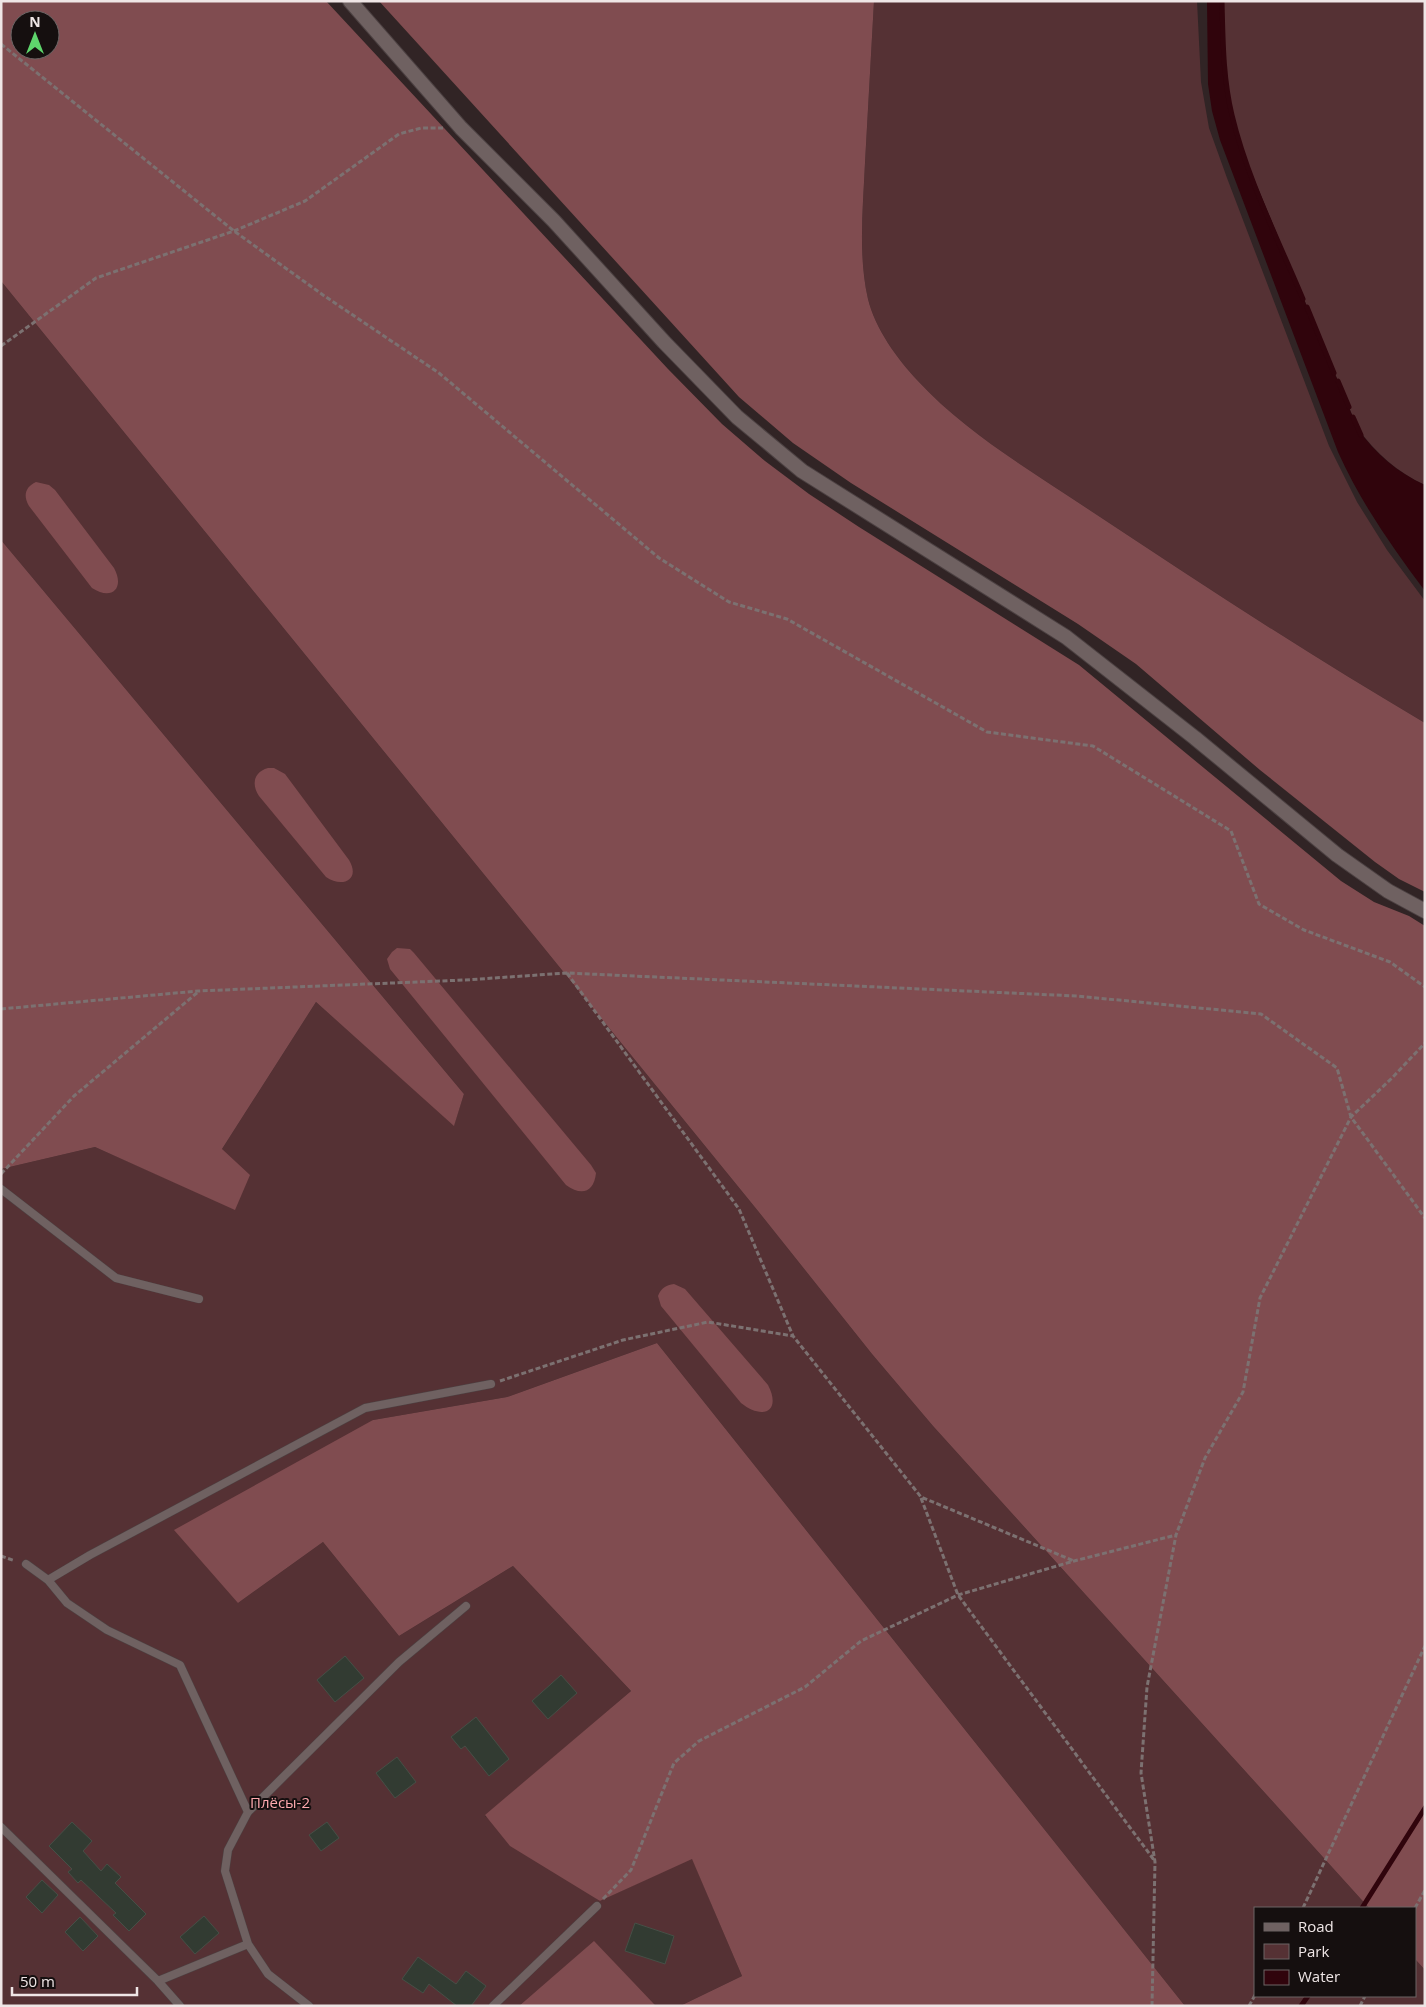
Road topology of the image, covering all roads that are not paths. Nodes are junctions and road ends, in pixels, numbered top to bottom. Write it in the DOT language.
graph roads {
  1 [pos="350,1"];
  2 [pos="1425,911"];
  3 [pos="1,1189"];
  4 [pos="199,1299"];
  5 [pos="491,1384"];
  6 [pos="26,1564"];
  7 [pos="48,1580"];
  8 [pos="466,1606"];
  9 [pos="248,1812"];
  10 [pos="1,1827"];
  11 [pos="598,1906"];
  12 [pos="248,1944"];
  13 [pos="158,1981"];
  14 [pos="180,2006"];
  15 [pos="309,2006"];
  16 [pos="493,2006"];
  1 -- 2 [label="street"];
  3 -- 4 [label="lane"];
  5 -- 7 [label="lane"];
  6 -- 7 [label="lane"];
  7 -- 9 [label="lane"];
  8 -- 9 [label="lane"];
  9 -- 12 [label="lane"];
  10 -- 13 [label="lane"];
  11 -- 16 [label="lane"];
  12 -- 13 [label="lane"];
  12 -- 15 [label="lane"];
  13 -- 14 [label="lane"];
}
